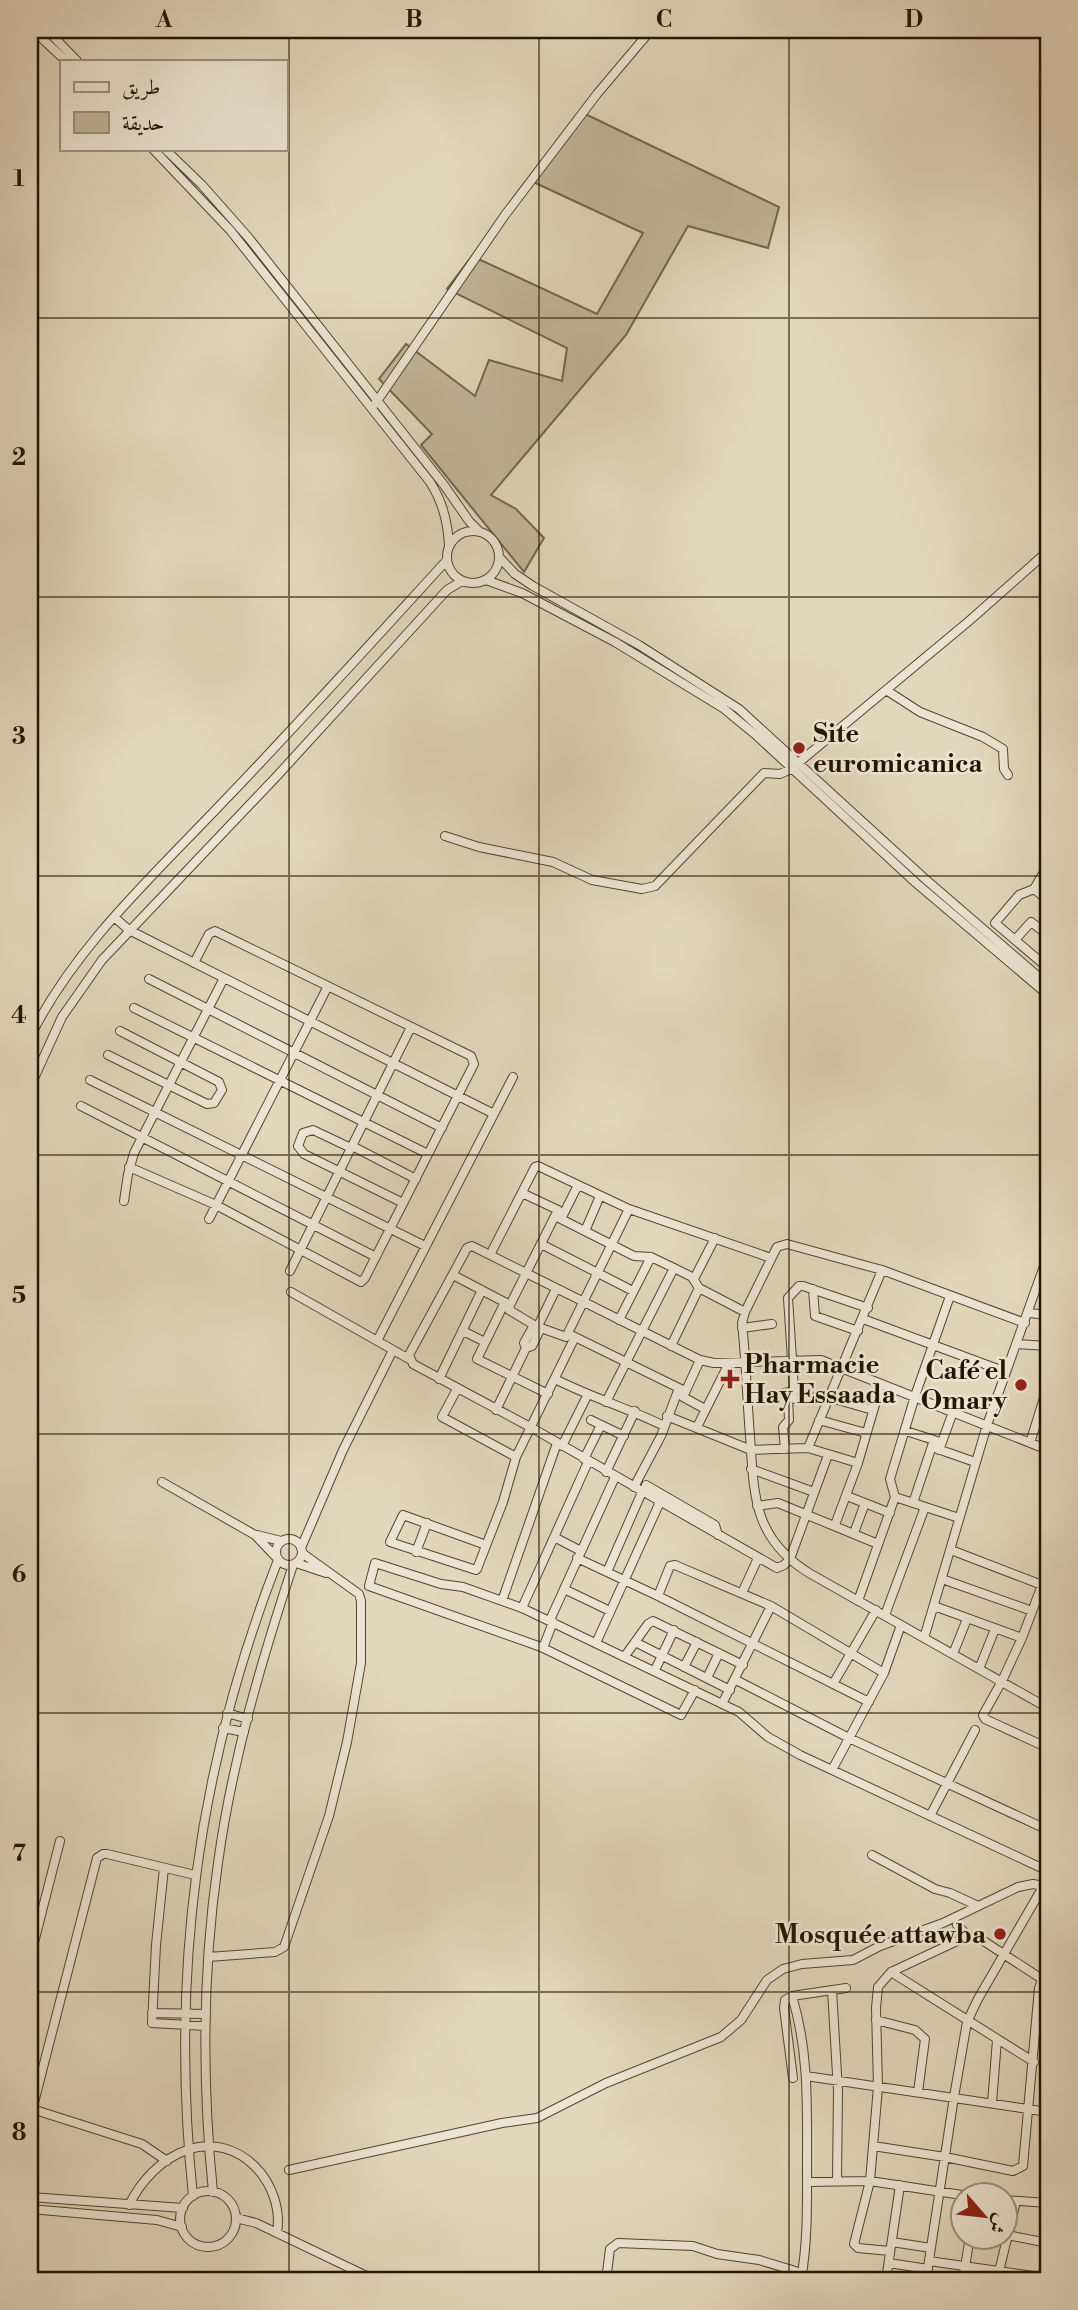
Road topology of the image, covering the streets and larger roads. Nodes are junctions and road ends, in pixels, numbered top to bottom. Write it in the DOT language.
graph roads {
  1 [pos="33,30"];
  2 [pos="47,30"];
  3 [pos="635,30"];
  4 [pos="648,32"];
  5 [pos="65,60"];
  6 [pos="76,60"];
  7 [pos="154,150"];
  8 [pos="166,150"];
  9 [pos="300,311"];
  10 [pos="377,400"];
  11 [pos="373,410"];
  12 [pos="479,531"];
  13 [pos="449,546"];
  14 [pos="1048,551"];
  15 [pos="500,558"];
  16 [pos="447,560"];
  17 [pos="486,580"];
  18 [pos="462,581"];
  19 [pos="886,690"];
  20 [pos="794,767"];
  21 [pos="1008,775"];
  22 [pos="445,836"];
  23 [pos="1048,865"];
  24 [pos="1034,889"];
  25 [pos="1048,900"];
  26 [pos="114,918"];
  27 [pos="129,930"];
  28 [pos="1048,935"];
  29 [pos="1015,940"];
  30 [pos="194,963"];
  31 [pos="1048,968"];
  32 [pos="224,978"];
  33 [pos="149,979"];
  34 [pos="1048,985"];
  35 [pos="328,986"];
  36 [pos="1048,995"];
  37 [pos="134,1008"];
  38 [pos="208,1009"];
  39 [pos="310,1021"];
  40 [pos="411,1027"];
  41 [pos="120,1031"];
  42 [pos="30,1037"];
  43 [pos="194,1037"];
  44 [pos="294,1053"];
  45 [pos="108,1055"];
  46 [pos="181,1062"];
  47 [pos="393,1063"];
  48 [pos="513,1077"];
  49 [pos="90,1080"];
  50 [pos="279,1080"];
  51 [pos="169,1086"];
  52 [pos="30,1087"];
  53 [pos="377,1095"];
  54 [pos="458,1096"];
  55 [pos="81,1106"];
  56 [pos="155,1112"];
  57 [pos="494,1114"];
  58 [pos="364,1122"];
  59 [pos="442,1128"];
  60 [pos="142,1138"];
  61 [pos="352,1147"];
  62 [pos="428,1154"];
  63 [pos="242,1155"];
  64 [pos="129,1167"];
  65 [pos="340,1172"];
  66 [pos="416,1178"];
  67 [pos="228,1181"];
  68 [pos="578,1185"];
  69 [pos="522,1193"];
  70 [pos="600,1196"];
  71 [pos="327,1197"];
  72 [pos="124,1201"];
  73 [pos="403,1203"];
  74 [pos="216,1205"];
  75 [pos="629,1209"];
  76 [pos="558,1217"];
  77 [pos="209,1219"];
  78 [pos="313,1225"];
  79 [pos="391,1229"];
  80 [pos="585,1231"];
  81 [pos="715,1238"];
  82 [pos="541,1244"];
  83 [pos="611,1245"];
  84 [pos="425,1246"];
  85 [pos="300,1251"];
  86 [pos="490,1255"];
  87 [pos="1048,1255"];
  88 [pos="376,1257"];
  89 [pos="651,1257"];
  90 [pos="771,1258"];
  91 [pos="674,1268"];
  92 [pos="882,1270"];
  93 [pos="290,1271"];
  94 [pos="598,1272"];
  95 [pos="526,1273"];
  96 [pos="453,1275"];
  97 [pos="694,1279"];
  98 [pos="699,1288"];
  99 [pos="556,1289"];
  100 [pos="813,1289"];
  101 [pos="482,1290"];
  102 [pos="634,1291"];
  103 [pos="291,1292"];
  104 [pos="950,1296"];
  105 [pos="583,1302"];
  106 [pos="507,1303"];
  107 [pos="868,1308"];
  108 [pos="745,1312"];
  109 [pos="1029,1313"];
  110 [pos="1048,1315"];
  111 [pos="863,1319"];
  112 [pos="619,1320"];
  113 [pos="1025,1323"];
  114 [pos="772,1324"];
  115 [pos="538,1326"];
  116 [pos="742,1328"];
  117 [pos="463,1331"];
  118 [pos="640,1331"];
  119 [pos="858,1331"];
  120 [pos="572,1335"];
  121 [pos="377,1341"];
  122 [pos="485,1342"];
  123 [pos="1016,1344"];
  124 [pos="932,1345"];
  125 [pos="671,1346"];
  126 [pos="1048,1346"];
  127 [pos="393,1350"];
  128 [pos="409,1359"];
  129 [pos="793,1359"];
  130 [pos="625,1360"];
  131 [pos="701,1360"];
  132 [pos="744,1362"];
  133 [pos="729,1363"];
  134 [pos="843,1369"];
  135 [pos="1006,1372"];
  136 [pos="512,1377"];
  137 [pos="439,1379"];
  138 [pos="555,1379"];
  139 [pos="881,1384"];
  140 [pos="1048,1385"];
  141 [pos="457,1389"];
  142 [pos="682,1389"];
  143 [pos="794,1391"];
  144 [pos="548,1394"];
  145 [pos="587,1396"];
  146 [pos="915,1396"];
  147 [pos="827,1397"];
  148 [pos="788,1399"];
  149 [pos="748,1400"];
  150 [pos="606,1402"];
  151 [pos="705,1409"];
  152 [pos="496,1410"];
  153 [pos="873,1410"];
  154 [pos="635,1411"];
  155 [pos="953,1412"];
  156 [pos="667,1416"];
  157 [pos="591,1420"];
  158 [pos="819,1420"];
  159 [pos="601,1425"];
  160 [pos="987,1425"];
  161 [pos="664,1426"];
  162 [pos="697,1427"];
  163 [pos="532,1429"];
  164 [pos="906,1431"];
  165 [pos="866,1433"];
  166 [pos="624,1436"];
  167 [pos="1030,1443"];
  168 [pos="559,1445"];
  169 [pos="937,1445"];
  170 [pos="808,1448"];
  171 [pos="751,1450"];
  172 [pos="785,1450"];
  173 [pos="1048,1450"];
  174 [pos="828,1455"];
  175 [pos="516,1457"];
  176 [pos="586,1461"];
  177 [pos="975,1462"];
  178 [pos="858,1464"];
  179 [pos="751,1469"];
  180 [pos="606,1472"];
  181 [pos="615,1477"];
  182 [pos="162,1482"];
  183 [pos="641,1488"];
  184 [pos="814,1492"];
  185 [pos="847,1496"];
  186 [pos="895,1497"];
  187 [pos="660,1502"];
  188 [pos="865,1503"];
  189 [pos="913,1503"];
  190 [pos="757,1506"];
  191 [pos="925,1507"];
  192 [pos="890,1513"];
  193 [pos="806,1514"];
  194 [pos="959,1518"];
  195 [pos="427,1523"];
  196 [pos="835,1525"];
  197 [pos="854,1533"];
  198 [pos="254,1535"];
  199 [pos="718,1535"];
  200 [pos="554,1537"];
  201 [pos="281,1541"];
  202 [pos="878,1544"];
  203 [pos="486,1545"];
  204 [pos="951,1549"];
  205 [pos="302,1550"];
  206 [pos="416,1552"];
  207 [pos="579,1555"];
  208 [pos="758,1558"];
  209 [pos="277,1559"];
  210 [pos="790,1559"];
  211 [pos="295,1564"];
  212 [pos="607,1572"];
  213 [pos="326,1573"];
  214 [pos="942,1579"];
  215 [pos="624,1581"];
  216 [pos="564,1589"];
  217 [pos="743,1593"];
  218 [pos="658,1596"];
  219 [pos="502,1601"];
  220 [pos="858,1601"];
  221 [pos="771,1606"];
  222 [pos="934,1606"];
  223 [pos="522,1608"];
  224 [pos="876,1610"];
  225 [pos="610,1611"];
  226 [pos="1032,1611"];
  227 [pos="885,1615"];
  228 [pos="967,1619"];
  229 [pos="551,1621"];
  230 [pos="901,1625"];
  231 [pos="995,1629"];
  232 [pos="674,1630"];
  233 [pos="924,1638"];
  234 [pos="1022,1639"];
  235 [pos="635,1642"];
  236 [pos="697,1642"];
  237 [pos="596,1643"];
  238 [pos="754,1643"];
  239 [pos="543,1648"];
  240 [pos="719,1653"];
  241 [pos="852,1654"];
  242 [pos="953,1654"];
  243 [pos="662,1655"];
  244 [pos="625,1656"];
  245 [pos="743,1665"];
  246 [pos="684,1667"];
  247 [pos="979,1669"];
  248 [pos="655,1670"];
  249 [pos="884,1673"];
  250 [pos="707,1678"];
  251 [pos="736,1680"];
  252 [pos="1002,1681"];
  253 [pos="833,1684"];
  254 [pos="695,1690"];
  255 [pos="730,1690"];
  256 [pos="869,1702"];
  257 [pos="722,1704"];
  258 [pos="1048,1708"];
  259 [pos="227,1713"];
  260 [pos="248,1718"];
  261 [pos="223,1728"];
  262 [pos="975,1730"];
  263 [pos="244,1732"];
  264 [pos="849,1738"];
  265 [pos="1048,1748"];
  266 [pos="832,1770"];
  267 [pos="947,1784"];
  268 [pos="930,1816"];
  269 [pos="1048,1830"];
  270 [pos="60,1841"];
  271 [pos="872,1855"];
  272 [pos="164,1868"];
  273 [pos="1048,1871"];
  274 [pos="195,1875"];
  275 [pos="1046,1882"];
  276 [pos="978,1906"];
  277 [pos="957,1924"];
  278 [pos="968,1936"];
  279 [pos="1004,1955"];
  280 [pos="208,1957"];
  281 [pos="30,1958"];
  282 [pos="891,1972"];
  283 [pos="1045,1981"];
  284 [pos="846,1988"];
  285 [pos="832,1990"];
  286 [pos="792,1996"];
  287 [pos="184,2014"];
  288 [pos="205,2014"];
  289 [pos="152,2018"];
  290 [pos="876,2020"];
  291 [pos="967,2022"];
  292 [pos="184,2025"];
  293 [pos="205,2026"];
  294 [pos="997,2039"];
  295 [pos="1034,2062"];
  296 [pos="806,2076"];
  297 [pos="793,2078"];
  298 [pos="837,2081"];
  299 [pos="878,2087"];
  300 [pos="918,2092"];
  301 [pos="954,2097"];
  302 [pos="992,2103"];
  303 [pos="1030,2109"];
  304 [pos="1048,2112"];
  305 [pos="31,2113"];
  306 [pos="873,2146"];
  307 [pos="209,2147"];
  308 [pos="188,2150"];
  309 [pos="946,2157"];
  310 [pos="167,2161"];
  311 [pos="289,2170"];
  312 [pos="837,2180"];
  313 [pos="870,2181"];
  314 [pos="807,2182"];
  315 [pos="900,2185"];
  316 [pos="940,2191"];
  317 [pos="213,2192"];
  318 [pos="948,2192"];
  319 [pos="193,2196"];
  320 [pos="30,2197"];
  321 [pos="1018,2201"];
  322 [pos="1048,2203"];
  323 [pos="129,2205"];
  324 [pos="30,2208"];
  325 [pos="183,2208"];
  326 [pos="236,2218"];
  327 [pos="182,2227"];
  328 [pos="277,2233"];
  329 [pos="1018,2237"];
  330 [pos="892,2242"];
  331 [pos="1048,2243"];
  332 [pos="931,2249"];
  333 [pos="968,2250"];
  334 [pos="1004,2250"];
  335 [pos="890,2252"];
  336 [pos="888,2263"];
  337 [pos="966,2264"];
  338 [pos="928,2265"];
  339 [pos="789,2269"];
  340 [pos="999,2270"];
  341 [pos="802,2277"];
  342 [pos="1048,2278"];
  343 [pos="375,2280"];
  344 [pos="606,2280"];
  345 [pos="787,2280"];
  346 [pos="886,2280"];
  347 [pos="926,2280"];
  348 [pos="963,2280"];
  349 [pos="997,2280"];
  1 -- 5 [label="street"];
  2 -- 6 [label="street"];
  3 -- 4 [label="street"];
  4 -- 10 [label="street"];
  7 -- 9 [label="street"];
  8 -- 9 [label="street"];
  9 -- 10 [label="street"];
  9 -- 11 [label="street"];
  10 -- 11 [label="street"];
  10 -- 12 [label="street"];
  11 -- 13 [label="street"];
  12 -- 13 [label="street"];
  12 -- 15 [label="street"];
  13 -- 16 [label="street"];
  14 -- 19 [label="street"];
  15 -- 17 [label="street"];
  15 -- 20 [label="street"];
  16 -- 18 [label="street"];
  16 -- 26 [label="street"];
  17 -- 18 [label="street"];
  17 -- 20 [label="street"];
  18 -- 27 [label="street"];
  19 -- 20 [label="street"];
  19 -- 21 [label="street"];
  20 -- 22 [label="street"];
  20 -- 34 [label="street"];
  20 -- 36 [label="street"];
  23 -- 24 [label="street"];
  24 -- 25 [label="street"];
  24 -- 29 [label="street"];
  26 -- 27 [label="street"];
  26 -- 42 [label="street"];
  27 -- 30 [label="street"];
  27 -- 52 [label="street"];
  28 -- 29 [label="street"];
  29 -- 31 [label="street"];
  30 -- 32 [label="street"];
  30 -- 35 [label="street"];
  32 -- 38 [label="street"];
  32 -- 39 [label="street"];
  33 -- 38 [label="street"];
  35 -- 39 [label="street"];
  35 -- 40 [label="street"];
  37 -- 43 [label="street"];
  38 -- 43 [label="street"];
  38 -- 44 [label="street"];
  39 -- 44 [label="street"];
  39 -- 47 [label="street"];
  40 -- 47 [label="street"];
  40 -- 54 [label="street"];
  41 -- 46 [label="street"];
  43 -- 46 [label="street"];
  43 -- 50 [label="street"];
  44 -- 50 [label="street"];
  44 -- 53 [label="street"];
  45 -- 51 [label="street"];
  46 -- 51 [label="street"];
  46 -- 51 [label="street"];
  47 -- 53 [label="street"];
  47 -- 54 [label="street"];
  48 -- 57 [label="street"];
  49 -- 56 [label="street"];
  50 -- 58 [label="street"];
  50 -- 63 [label="street"];
  51 -- 56 [label="street"];
  53 -- 58 [label="street"];
  53 -- 59 [label="street"];
  54 -- 57 [label="street"];
  54 -- 59 [label="street"];
  55 -- 60 [label="street"];
  56 -- 60 [label="street"];
  56 -- 63 [label="street"];
  57 -- 84 [label="street"];
  58 -- 61 [label="street"];
  58 -- 62 [label="street"];
  59 -- 62 [label="street"];
  60 -- 64 [label="street"];
  60 -- 67 [label="street"];
  61 -- 65 [label="street"];
  61 -- 65 [label="street"];
  61 -- 66 [label="street"];
  62 -- 66 [label="street"];
  63 -- 67 [label="street"];
  63 -- 71 [label="street"];
  64 -- 72 [label="street"];
  64 -- 74 [label="street"];
  65 -- 71 [label="street"];
  65 -- 73 [label="street"];
  66 -- 73 [label="street"];
  67 -- 74 [label="street"];
  67 -- 78 [label="street"];
  68 -- 69 [label="street"];
  68 -- 70 [label="street"];
  68 -- 76 [label="street"];
  69 -- 76 [label="street"];
  69 -- 86 [label="street"];
  70 -- 75 [label="street"];
  70 -- 80 [label="street"];
  71 -- 78 [label="street"];
  71 -- 79 [label="street"];
  73 -- 79 [label="street"];
  74 -- 77 [label="street"];
  74 -- 85 [label="street"];
  75 -- 81 [label="street"];
  75 -- 83 [label="street"];
  76 -- 80 [label="street"];
  76 -- 82 [label="street"];
  78 -- 85 [label="street"];
  78 -- 88 [label="street"];
  79 -- 84 [label="street"];
  79 -- 88 [label="street"];
  80 -- 83 [label="street"];
  81 -- 90 [label="street"];
  81 -- 97 [label="street"];
  82 -- 94 [label="street"];
  82 -- 95 [label="street"];
  83 -- 89 [label="street"];
  83 -- 94 [label="street"];
  84 -- 121 [label="street"];
  85 -- 88 [label="street"];
  85 -- 93 [label="street"];
  86 -- 95 [label="street"];
  86 -- 96 [label="street"];
  87 -- 109 [label="street"];
  89 -- 91 [label="street"];
  89 -- 102 [label="street"];
  90 -- 92 [label="street"];
  90 -- 108 [label="street"];
  91 -- 97 [label="street"];
  91 -- 118 [label="street"];
  92 -- 104 [label="street"];
  92 -- 107 [label="street"];
  94 -- 102 [label="street"];
  94 -- 105 [label="street"];
  95 -- 99 [label="street"];
  95 -- 106 [label="street"];
  96 -- 101 [label="street"];
  96 -- 128 [label="street"];
  97 -- 98 [label="street"];
  98 -- 108 [label="street"];
  98 -- 125 [label="street"];
  99 -- 105 [label="street"];
  99 -- 115 [label="street"];
  100 -- 107 [label="street"];
  100 -- 119 [label="street"];
  100 -- 129 [label="street"];
  101 -- 106 [label="street"];
  101 -- 117 [label="street"];
  102 -- 112 [label="street"];
  103 -- 121 [label="street"];
  104 -- 113 [label="street"];
  104 -- 124 [label="street"];
  105 -- 112 [label="street"];
  105 -- 120 [label="street"];
  106 -- 115 [label="street"];
  106 -- 122 [label="street"];
  107 -- 111 [label="street"];
  108 -- 116 [label="street"];
  109 -- 110 [label="street"];
  109 -- 113 [label="street"];
  111 -- 119 [label="street"];
  111 -- 124 [label="street"];
  112 -- 118 [label="street"];
  113 -- 123 [label="street"];
  114 -- 116 [label="street"];
  115 -- 120 [label="street"];
  115 -- 136 [label="street"];
  116 -- 132 [label="street"];
  117 -- 122 [label="street"];
  117 -- 137 [label="street"];
  118 -- 125 [label="street"];
  118 -- 130 [label="street"];
  119 -- 134 [label="street"];
  120 -- 130 [label="street"];
  120 -- 138 [label="street"];
  121 -- 127 [label="street"];
  122 -- 136 [label="street"];
  123 -- 126 [label="street"];
  123 -- 135 [label="street"];
  124 -- 135 [label="street"];
  124 -- 146 [label="street"];
  125 -- 131 [label="street"];
  127 -- 128 [label="street"];
  127 -- 205 [label="street"];
  128 -- 137 [label="street"];
  129 -- 132 [label="street"];
  129 -- 134 [label="street"];
  129 -- 143 [label="street"];
  130 -- 142 [label="street"];
  130 -- 150 [label="street"];
  131 -- 133 [label="street"];
  131 -- 142 [label="street"];
  132 -- 133 [label="street"];
  132 -- 149 [label="street"];
  133 -- 151 [label="street"];
  134 -- 139 [label="street"];
  134 -- 147 [label="street"];
  135 -- 160 [label="street"];
  136 -- 144 [label="street"];
  136 -- 152 [label="street"];
  137 -- 141 [label="street"];
  138 -- 144 [label="street"];
  138 -- 145 [label="street"];
  139 -- 146 [label="street"];
  139 -- 153 [label="street"];
  140 -- 167 [label="street"];
  141 -- 152 [label="street"];
  141 -- 175 [label="street"];
  142 -- 151 [label="street"];
  142 -- 156 [label="street"];
  143 -- 148 [label="street"];
  143 -- 149 [label="street"];
  144 -- 163 [label="street"];
  145 -- 150 [label="street"];
  145 -- 168 [label="street"];
  146 -- 155 [label="street"];
  146 -- 164 [label="street"];
  147 -- 148 [label="street"];
  147 -- 153 [label="street"];
  147 -- 158 [label="street"];
  148 -- 172 [label="street"];
  149 -- 171 [label="street"];
  150 -- 154 [label="street"];
  151 -- 162 [label="street"];
  152 -- 163 [label="street"];
  153 -- 165 [label="street"];
  154 -- 161 [label="street"];
  154 -- 166 [label="street"];
  155 -- 160 [label="street"];
  155 -- 169 [label="street"];
  156 -- 161 [label="street"];
  156 -- 162 [label="street"];
  157 -- 159 [label="street"];
  158 -- 165 [label="street"];
  158 -- 170 [label="street"];
  159 -- 166 [label="street"];
  159 -- 176 [label="street"];
  160 -- 167 [label="street"];
  160 -- 177 [label="street"];
  161 -- 183 [label="street"];
  162 -- 171 [label="street"];
  163 -- 168 [label="street"];
  163 -- 175 [label="street"];
  164 -- 169 [label="street"];
  164 -- 186 [label="street"];
  165 -- 178 [label="street"];
  166 -- 180 [label="street"];
  167 -- 173 [label="street"];
  168 -- 176 [label="street"];
  168 -- 219 [label="street"];
  169 -- 177 [label="street"];
  169 -- 189 [label="street"];
  170 -- 172 [label="street"];
  170 -- 174 [label="street"];
  171 -- 172 [label="street"];
  171 -- 179 [label="street"];
  174 -- 178 [label="street"];
  174 -- 184 [label="street"];
  175 -- 203 [label="street"];
  176 -- 180 [label="street"];
  176 -- 200 [label="street"];
  177 -- 194 [label="street"];
  178 -- 185 [label="street"];
  179 -- 184 [label="street"];
  179 -- 190 [label="street"];
  180 -- 181 [label="street"];
  181 -- 183 [label="street"];
  181 -- 207 [label="street"];
  182 -- 198 [label="street"];
  183 -- 187 [label="street"];
  183 -- 199 [label="street"];
  183 -- 212 [label="street"];
  184 -- 193 [label="street"];
  185 -- 188 [label="street"];
  185 -- 196 [label="street"];
  186 -- 189 [label="street"];
  186 -- 192 [label="street"];
  187 -- 199 [label="street"];
  187 -- 215 [label="street"];
  188 -- 192 [label="street"];
  188 -- 197 [label="street"];
  189 -- 191 [label="street"];
  190 -- 193 [label="street"];
  190 -- 210 [label="street"];
  191 -- 194 [label="street"];
  191 -- 227 [label="street"];
  192 -- 202 [label="street"];
  193 -- 196 [label="street"];
  193 -- 210 [label="street"];
  194 -- 204 [label="street"];
  195 -- 203 [label="street"];
  195 -- 206 [label="street"];
  195 -- 206 [label="street"];
  196 -- 197 [label="street"];
  197 -- 202 [label="street"];
  198 -- 201 [label="street"];
  198 -- 209 [label="street"];
  199 -- 208 [label="street"];
  200 -- 207 [label="street"];
  200 -- 223 [label="street"];
  201 -- 205 [label="street"];
  201 -- 209 [label="street"];
  202 -- 220 [label="street"];
  203 -- 206 [label="street"];
  204 -- 214 [label="street"];
  204 -- 226 [label="street"];
  205 -- 211 [label="street"];
  205 -- 213 [label="street"];
  207 -- 212 [label="street"];
  207 -- 216 [label="street"];
  208 -- 210 [label="street"];
  208 -- 217 [label="street"];
  209 -- 211 [label="street"];
  209 -- 259 [label="street"];
  210 -- 220 [label="street"];
  211 -- 213 [label="street"];
  211 -- 260 [label="street"];
  212 -- 215 [label="street"];
  213 -- 280 [label="street"];
  214 -- 222 [label="street"];
  214 -- 226 [label="street"];
  215 -- 218 [label="street"];
  215 -- 225 [label="street"];
  216 -- 225 [label="street"];
  216 -- 229 [label="street"];
  217 -- 218 [label="street"];
  217 -- 221 [label="street"];
  218 -- 238 [label="street"];
  219 -- 223 [label="street"];
  219 -- 239 [label="street"];
  220 -- 224 [label="street"];
  221 -- 238 [label="street"];
  221 -- 241 [label="street"];
  222 -- 228 [label="street"];
  222 -- 233 [label="street"];
  223 -- 229 [label="street"];
  224 -- 227 [label="street"];
  224 -- 241 [label="street"];
  225 -- 237 [label="street"];
  226 -- 234 [label="street"];
  227 -- 230 [label="street"];
  228 -- 231 [label="street"];
  228 -- 242 [label="street"];
  229 -- 237 [label="street"];
  229 -- 239 [label="street"];
  230 -- 233 [label="street"];
  230 -- 249 [label="street"];
  231 -- 234 [label="street"];
  231 -- 247 [label="street"];
  232 -- 235 [label="street"];
  232 -- 236 [label="street"];
  232 -- 243 [label="street"];
  233 -- 242 [label="street"];
  234 -- 252 [label="street"];
  235 -- 243 [label="street"];
  235 -- 244 [label="street"];
  236 -- 240 [label="street"];
  236 -- 246 [label="street"];
  237 -- 244 [label="street"];
  238 -- 245 [label="street"];
  238 -- 253 [label="street"];
  239 -- 254 [label="street"];
  240 -- 245 [label="street"];
  240 -- 250 [label="street"];
  241 -- 249 [label="street"];
  241 -- 253 [label="street"];
  242 -- 247 [label="street"];
  243 -- 246 [label="street"];
  243 -- 248 [label="street"];
  244 -- 248 [label="street"];
  245 -- 251 [label="street"];
  246 -- 250 [label="street"];
  247 -- 252 [label="street"];
  248 -- 254 [label="street"];
  249 -- 256 [label="street"];
  250 -- 255 [label="street"];
  251 -- 255 [label="street"];
  251 -- 264 [label="street"];
  252 -- 258 [label="street"];
  252 -- 265 [label="street"];
  253 -- 256 [label="street"];
  254 -- 257 [label="street"];
  255 -- 257 [label="street"];
  256 -- 264 [label="street"];
  257 -- 266 [label="street"];
  259 -- 260 [label="street"];
  259 -- 261 [label="street"];
  260 -- 263 [label="street"];
  261 -- 263 [label="street"];
  261 -- 274 [label="street"];
  262 -- 267 [label="street"];
  263 -- 280 [label="street"];
  264 -- 266 [label="street"];
  264 -- 267 [label="street"];
  266 -- 268 [label="street"];
  267 -- 268 [label="street"];
  267 -- 269 [label="street"];
  268 -- 273 [label="street"];
  270 -- 281 [label="street"];
  271 -- 276 [label="street"];
  272 -- 274 [label="street"];
  272 -- 289 [label="street"];
  272 -- 305 [label="street"];
  274 -- 287 [label="street"];
  275 -- 276 [label="street"];
  275 -- 279 [label="street"];
  276 -- 311 [label="street"];
  277 -- 278 [label="street"];
  278 -- 279 [label="street"];
  278 -- 282 [label="street"];
  279 -- 283 [label="street"];
  279 -- 291 [label="street"];
  280 -- 288 [label="street"];
  282 -- 290 [label="street"];
  282 -- 291 [label="street"];
  283 -- 295 [label="street"];
  284 -- 285 [label="street"];
  285 -- 286 [label="street"];
  285 -- 298 [label="street"];
  286 -- 296 [label="street"];
  286 -- 297 [label="street"];
  287 -- 288 [label="street"];
  287 -- 289 [label="street"];
  287 -- 292 [label="street"];
  288 -- 293 [label="street"];
  289 -- 292 [label="street"];
  290 -- 299 [label="street"];
  290 -- 300 [label="street"];
  291 -- 294 [label="street"];
  291 -- 301 [label="street"];
  292 -- 293 [label="street"];
  292 -- 308 [label="street"];
  293 -- 307 [label="street"];
  294 -- 295 [label="street"];
  294 -- 302 [label="street"];
  295 -- 303 [label="street"];
  296 -- 298 [label="street"];
  296 -- 314 [label="street"];
  298 -- 299 [label="street"];
  298 -- 312 [label="street"];
  299 -- 300 [label="street"];
  299 -- 306 [label="street"];
  300 -- 301 [label="street"];
  301 -- 302 [label="street"];
  301 -- 309 [label="street"];
  302 -- 303 [label="street"];
  303 -- 304 [label="street"];
  303 -- 309 [label="street"];
  305 -- 310 [label="street"];
  306 -- 309 [label="street"];
  306 -- 313 [label="street"];
  307 -- 308 [label="street"];
  307 -- 317 [label="street"];
  307 -- 328 [label="street"];
  308 -- 310 [label="street"];
  308 -- 319 [label="street"];
  309 -- 316 [label="street"];
  310 -- 323 [label="street"];
  312 -- 313 [label="street"];
  312 -- 314 [label="street"];
  313 -- 315 [label="street"];
  313 -- 335 [label="street"];
  314 -- 341 [label="street"];
  315 -- 316 [label="street"];
  315 -- 330 [label="street"];
  316 -- 318 [label="street"];
  316 -- 332 [label="street"];
  317 -- 319 [label="street"];
  317 -- 326 [label="street"];
  319 -- 325 [label="street"];
  320 -- 323 [label="street"];
  321 -- 322 [label="street"];
  323 -- 325 [label="street"];
  324 -- 327 [label="street"];
  325 -- 327 [label="street"];
  326 -- 327 [label="street"];
  326 -- 328 [label="street"];
  328 -- 343 [label="street"];
  329 -- 331 [label="street"];
  330 -- 332 [label="street"];
  330 -- 335 [label="street"];
  332 -- 338 [label="street"];
  333 -- 337 [label="street"];
  334 -- 340 [label="street"];
  335 -- 336 [label="street"];
  336 -- 338 [label="street"];
  336 -- 346 [label="street"];
  337 -- 338 [label="street"];
  337 -- 340 [label="street"];
  337 -- 348 [label="street"];
  338 -- 347 [label="street"];
  339 -- 341 [label="street"];
  339 -- 344 [label="street"];
  339 -- 345 [label="street"];
  340 -- 342 [label="street"];
  340 -- 349 [label="street"];
}
